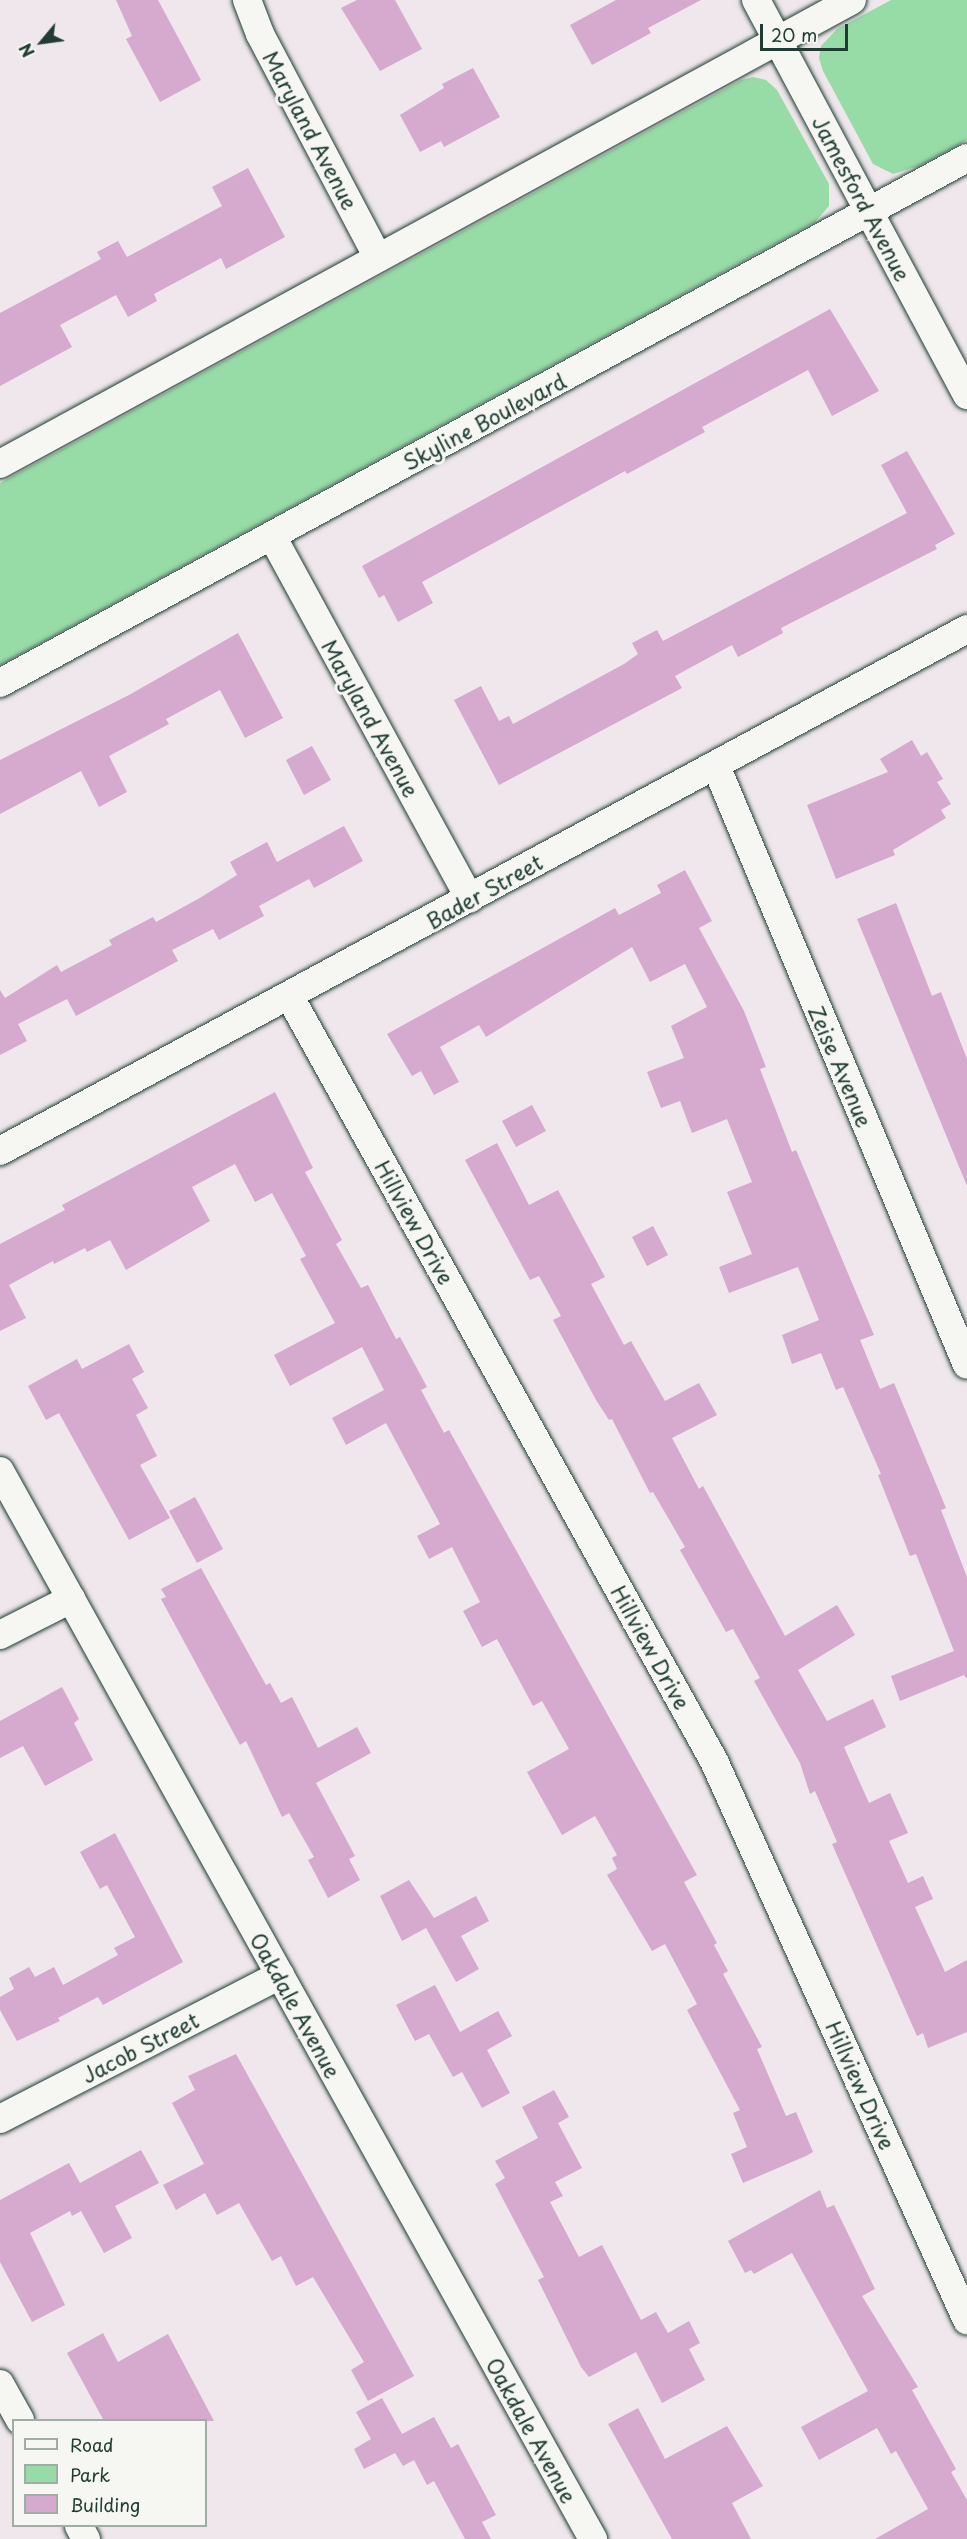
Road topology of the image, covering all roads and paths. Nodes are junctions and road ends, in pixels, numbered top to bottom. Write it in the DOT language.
graph roads {
  1 [pos="247,0"];
  2 [pos="756,0"];
  3 [pos="852,0"];
  4 [pos="777,40"];
  5 [pos="967,158"];
  6 [pos="869,212"];
  7 [pos="378,258"];
  8 [pos="967,395"];
  9 [pos="0,464"];
  10 [pos="272,536"];
  11 [pos="967,629"];
  12 [pos="0,683"];
  13 [pos="716,766"];
  14 [pos="470,899"];
  15 [pos="290,997"];
  16 [pos="0,1151"];
  17 [pos="967,1365"];
  18 [pos="0,1471"];
  19 [pos="71,1599"];
  20 [pos="0,1635"];
  21 [pos="280,1975"];
  22 [pos="0,2119"];
  23 [pos="967,2320"];
  24 [pos="0,2384"];
  25 [pos="19,2419"];
  26 [pos="592,2539"];
  1 -- 7 [label="street, Maryland Avenue"];
  2 -- 4 [label="street, Jamesford Avenue"];
  3 -- 4 [label="street"];
  4 -- 6 [label="street, Jamesford Avenue"];
  4 -- 7 [label="street"];
  5 -- 6 [label="street, Skyline Boulevard"];
  6 -- 8 [label="street, Jamesford Avenue"];
  6 -- 10 [label="street, Skyline Boulevard"];
  7 -- 9 [label="street"];
  10 -- 12 [label="street, Skyline Boulevard"];
  10 -- 14 [label="street, Maryland Avenue"];
  11 -- 13 [label="street, Bader Street"];
  13 -- 14 [label="street, Bader Street"];
  13 -- 17 [label="street, Zeise Avenue"];
  14 -- 15 [label="street, Bader Street"];
  15 -- 16 [label="street, Bader Street"];
  15 -- 23 [label="street, Hillview Drive"];
  18 -- 19 [label="street, Oakdale Avenue"];
  19 -- 20 [label="street"];
  19 -- 21 [label="street, Oakdale Avenue"];
  21 -- 22 [label="street, Jacob Street"];
  21 -- 26 [label="street, Oakdale Avenue"];
  24 -- 25 [label="street"];
}
